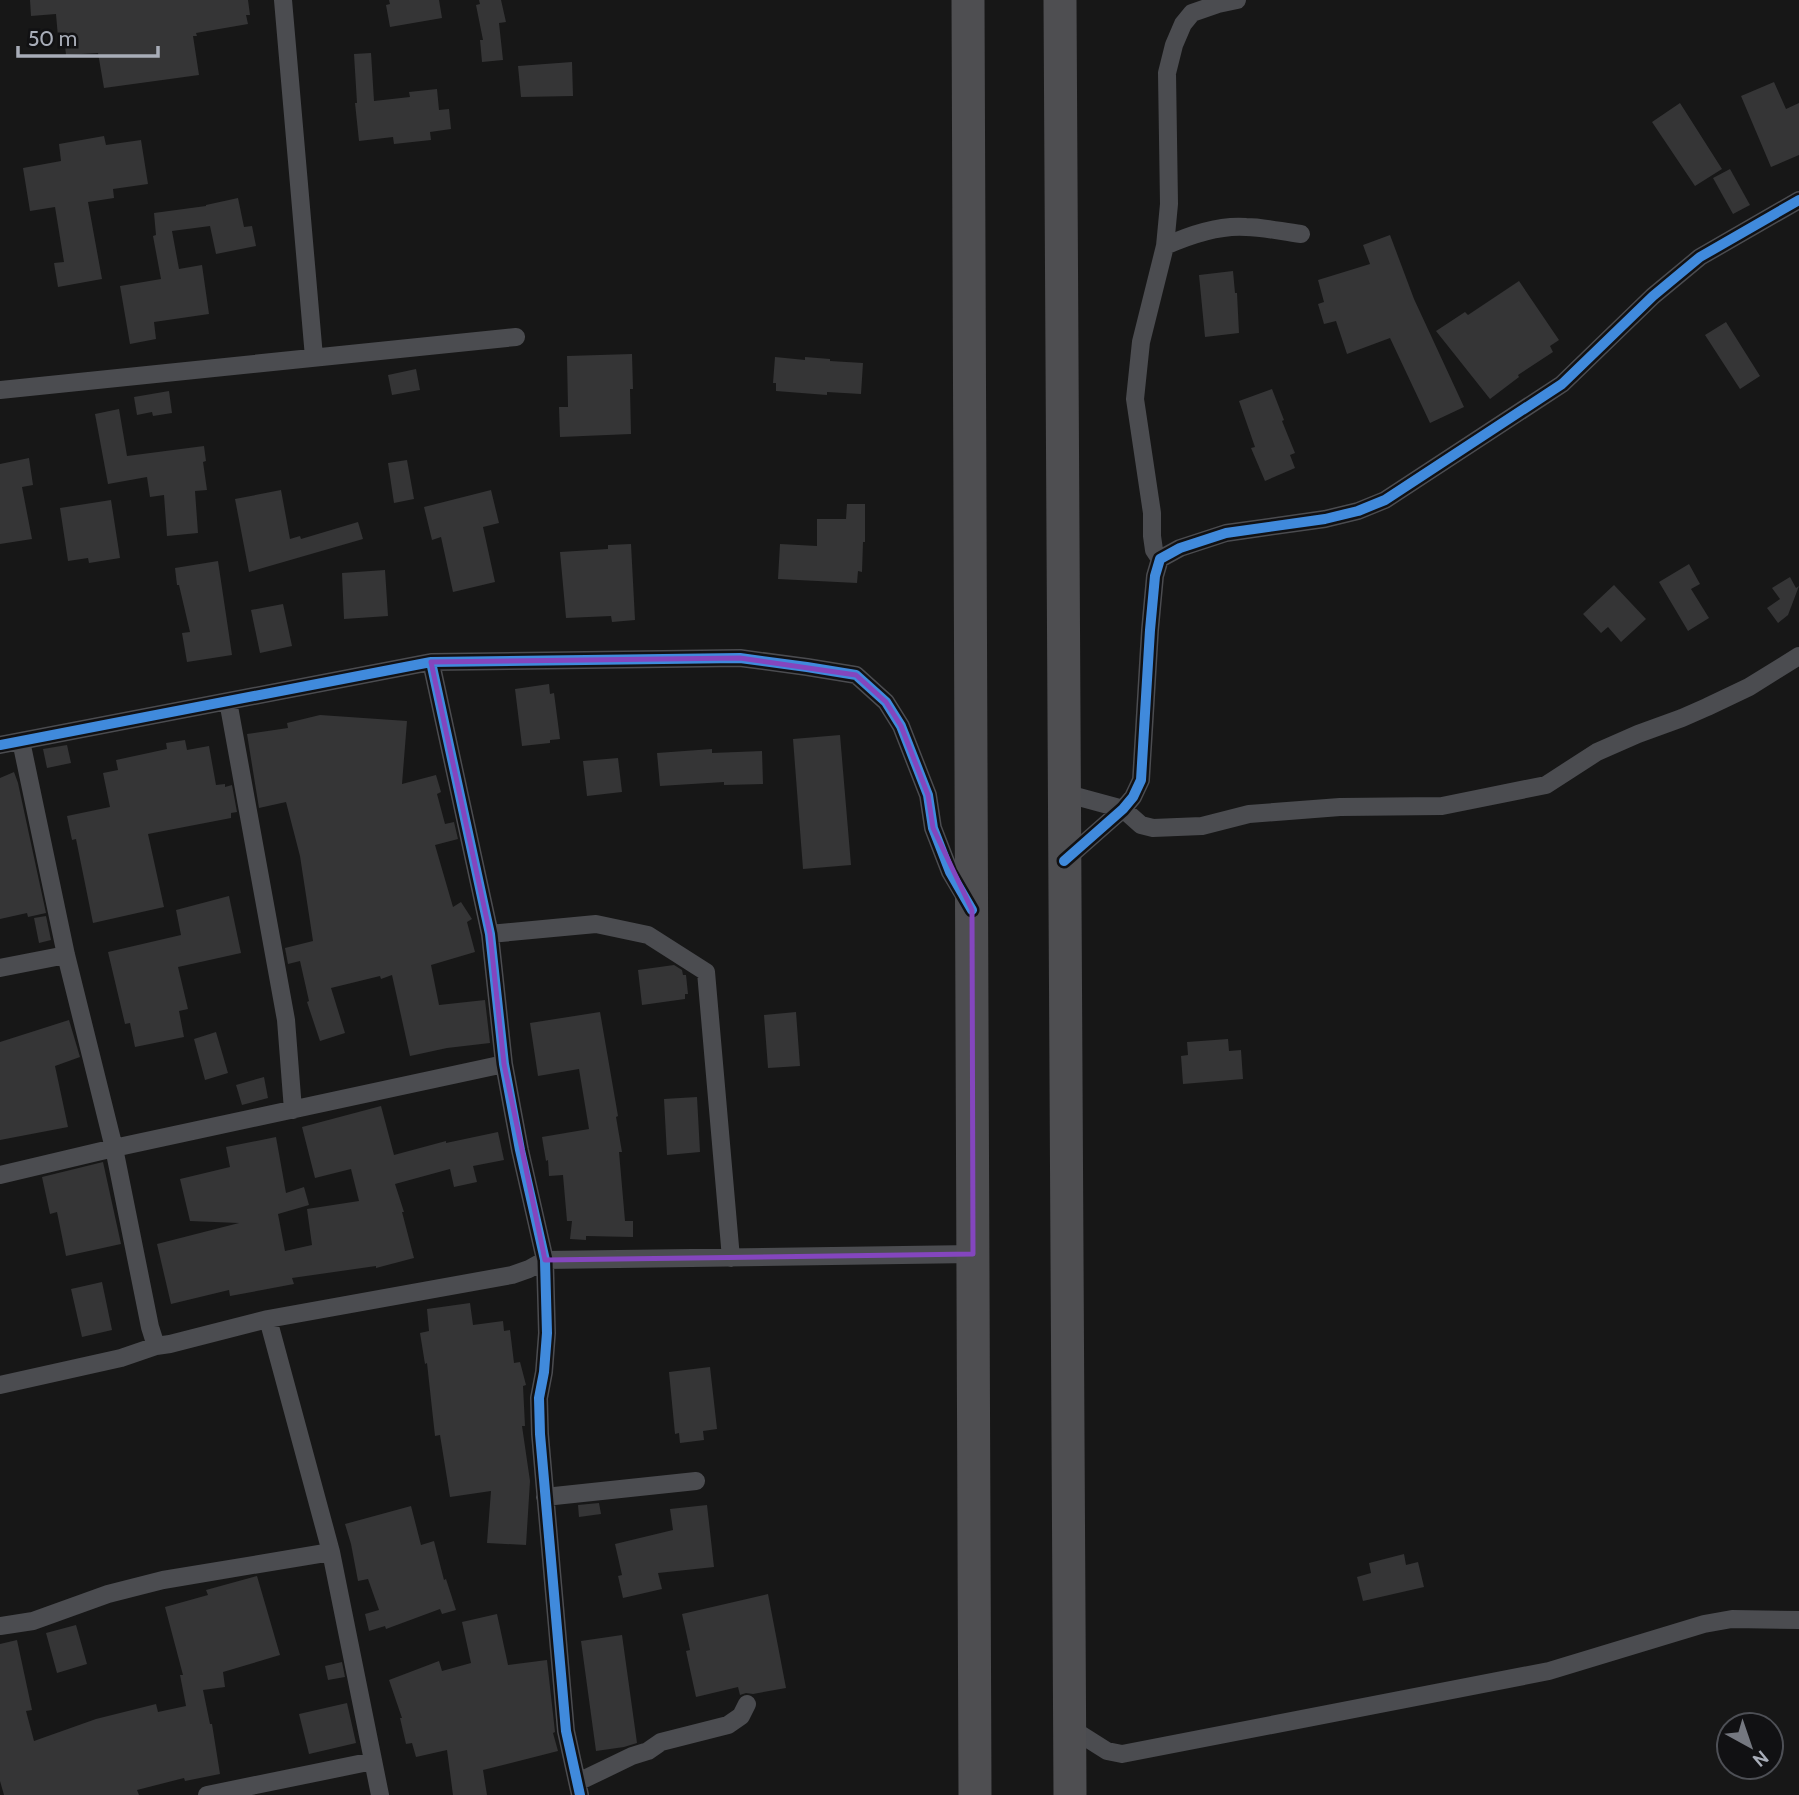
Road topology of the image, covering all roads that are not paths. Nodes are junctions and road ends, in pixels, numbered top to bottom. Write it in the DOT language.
graph roads {
  1 [pos="283,0"];
  2 [pos="968,0"];
  3 [pos="1060,0"];
  4 [pos="1237,0"];
  5 [pos="1799,200"];
  6 [pos="1301,234"];
  7 [pos="1165,246"];
  8 [pos="516,337"];
  9 [pos="314,357"];
  10 [pos="0,390"];
  11 [pos="1160,559"];
  12 [pos="1799,656"];
  13 [pos="431,662"];
  14 [pos="228,701"];
  15 [pos="21,741"];
  16 [pos="0,745"];
  17 [pos="1064,793"];
  18 [pos="1123,809"];
  19 [pos="1064,861"];
  20 [pos="972,910"];
  21 [pos="490,934"];
  22 [pos="66,955"];
  23 [pos="0,968"];
  24 [pos="503,1064"];
  25 [pos="293,1110"];
  26 [pos="114,1148"];
  27 [pos="0,1175"];
  28 [pos="974,1254"];
  29 [pos="731,1258"];
  30 [pos="545,1260"];
  31 [pos="268,1319"];
  32 [pos="156,1346"];
  33 [pos="0,1385"];
  34 [pos="696,1481"];
  35 [pos="545,1497"];
  36 [pos="331,1552"];
  37 [pos="1799,1620"];
  38 [pos="0,1626"];
  39 [pos="747,1704"];
  40 [pos="1069,1727"];
  41 [pos="373,1761"];
  42 [pos="579,1788"];
  43 [pos="207,1795"];
  44 [pos="380,1795"];
  45 [pos="975,1795"];
  46 [pos="1070,1795"];
  1 -- 9 [label="street"];
  2 -- 20 [label="highway"];
  3 -- 17 [label="highway"];
  4 -- 7 [label="street"];
  5 -- 11 [label="street"];
  6 -- 7 [label="street"];
  7 -- 11 [label="street"];
  8 -- 9 [label="street"];
  9 -- 10 [label="street"];
  11 -- 18 [label="street"];
  12 -- 18 [label="street"];
  13 -- 14 [label="street"];
  13 -- 20 [label="street"];
  13 -- 21 [label="street"];
  14 -- 15 [label="street"];
  14 -- 25 [label="street"];
  15 -- 16 [label="street"];
  15 -- 22 [label="street"];
  17 -- 18 [label="street"];
  17 -- 19 [label="highway"];
  18 -- 19 [label="street"];
  19 -- 40 [label="highway"];
  20 -- 28 [label="highway"];
  21 -- 24 [label="street"];
  21 -- 29 [label="street"];
  22 -- 23 [label="street"];
  22 -- 26 [label="street"];
  24 -- 25 [label="street"];
  24 -- 30 [label="street"];
  25 -- 26 [label="street"];
  26 -- 27 [label="street"];
  26 -- 32 [label="street"];
  28 -- 29 [label="street"];
  28 -- 45 [label="highway"];
  29 -- 30 [label="street"];
  30 -- 31 [label="street"];
  30 -- 35 [label="street"];
  31 -- 32 [label="street"];
  31 -- 36 [label="street"];
  32 -- 33 [label="street"];
  34 -- 35 [label="street"];
  35 -- 42 [label="street"];
  36 -- 38 [label="street"];
  36 -- 41 [label="street"];
  37 -- 40 [label="street"];
  39 -- 42 [label="street"];
  40 -- 46 [label="highway"];
  41 -- 43 [label="street"];
  41 -- 44 [label="street"];
}
